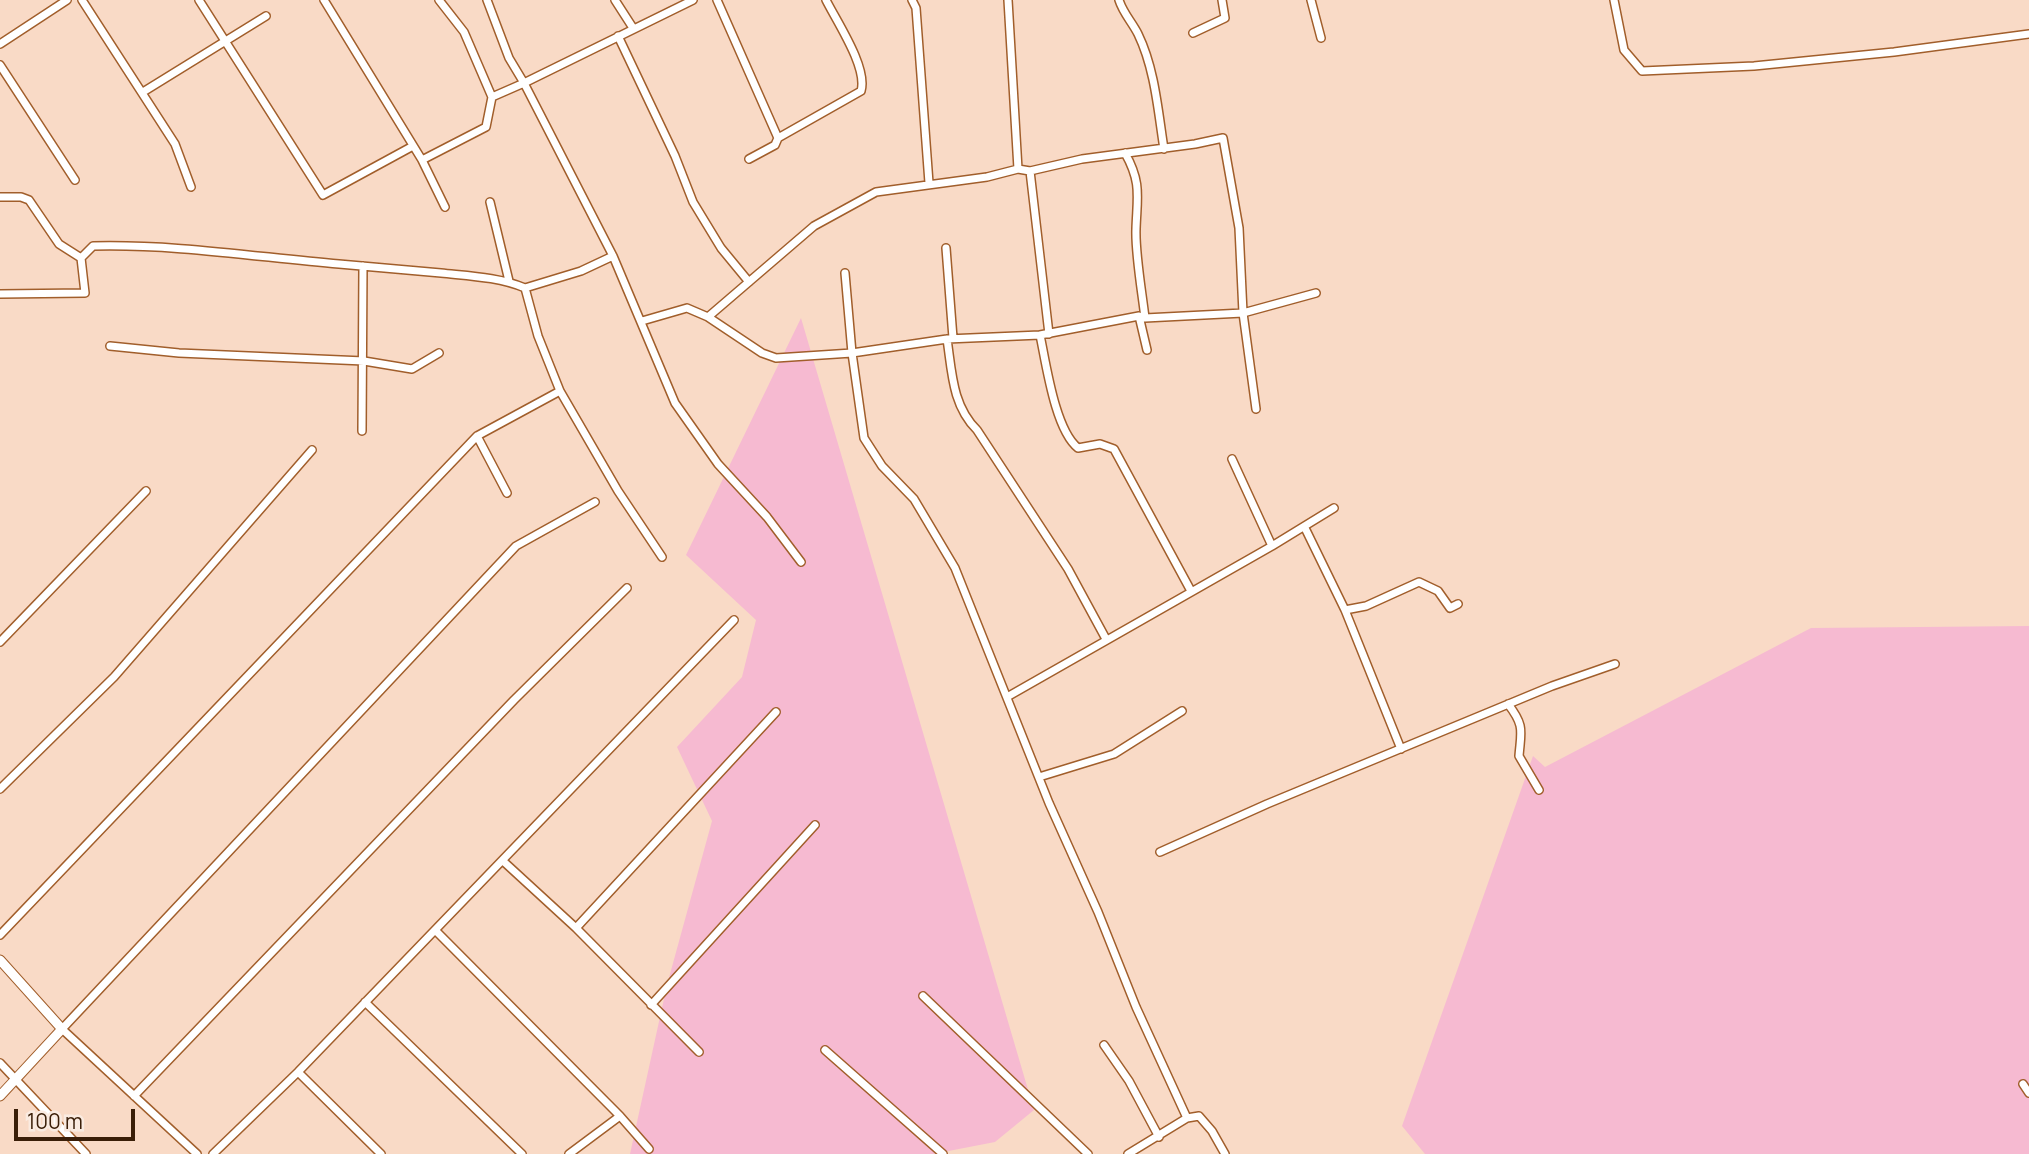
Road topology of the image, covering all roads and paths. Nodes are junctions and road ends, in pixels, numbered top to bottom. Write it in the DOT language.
graph roads {
  1 [pos="67,0"];
  2 [pos="82,0"];
  3 [pos="199,0"];
  4 [pos="324,0"];
  5 [pos="439,0"];
  6 [pos="488,0"];
  7 [pos="615,0"];
  8 [pos="692,0"];
  9 [pos="717,0"];
  10 [pos="827,0"];
  11 [pos="912,0"];
  12 [pos="1008,0"];
  13 [pos="1119,0"];
  14 [pos="1222,0"];
  15 [pos="1311,0"];
  16 [pos="1614,0"];
  17 [pos="267,16"];
  18 [pos="634,28"];
  19 [pos="1193,33"];
  20 [pos="2029,34"];
  21 [pos="618,36"];
  22 [pos="1321,38"];
  23 [pos="225,42"];
  24 [pos="0,44"];
  25 [pos="0,65"];
  26 [pos="524,83"];
  27 [pos="143,92"];
  28 [pos="492,97"];
  29 [pos="778,138"];
  30 [pos="414,146"];
  31 [pos="1164,149"];
  32 [pos="1125,153"];
  33 [pos="748,159"];
  34 [pos="422,160"];
  35 [pos="1018,169"];
  36 [pos="1030,171"];
  37 [pos="75,180"];
  38 [pos="929,183"];
  39 [pos="191,187"];
  40 [pos="0,197"];
  41 [pos="490,202"];
  42 [pos="446,207"];
  43 [pos="946,248"];
  44 [pos="613,256"];
  45 [pos="81,258"];
  46 [pos="363,266"];
  47 [pos="845,273"];
  48 [pos="509,281"];
  49 [pos="749,282"];
  50 [pos="525,288"];
  51 [pos="85,293"];
  52 [pos="1316,293"];
  53 [pos="0,294"];
  54 [pos="96,294"];
  55 [pos="1243,313"];
  56 [pos="708,317"];
  57 [pos="1142,317"];
  58 [pos="642,321"];
  59 [pos="1049,334"];
  60 [pos="1040,335"];
  61 [pos="950,338"];
  62 [pos="110,346"];
  63 [pos="1147,350"];
  64 [pos="852,352"];
  65 [pos="439,353"];
  66 [pos="364,361"];
  67 [pos="560,391"];
  68 [pos="1256,409"];
  69 [pos="362,431"];
  70 [pos="477,436"];
  71 [pos="312,450"];
  72 [pos="1232,459"];
  73 [pos="146,491"];
  74 [pos="508,493"];
  75 [pos="595,502"];
  76 [pos="1334,508"];
  77 [pos="1305,528"];
  78 [pos="1272,546"];
  79 [pos="662,557"];
  80 [pos="802,562"];
  81 [pos="627,588"];
  82 [pos="1191,591"];
  83 [pos="1458,604"];
  84 [pos="1345,610"];
  85 [pos="734,620"];
  86 [pos="1106,639"];
  87 [pos="0,642"];
  88 [pos="1615,664"];
  89 [pos="1007,697"];
  90 [pos="1508,704"];
  91 [pos="1182,711"];
  92 [pos="776,712"];
  93 [pos="1401,749"];
  94 [pos="1039,777"];
  95 [pos="0,789"];
  96 [pos="1539,790"];
  97 [pos="815,825"];
  98 [pos="1160,852"];
  99 [pos="503,861"];
  100 [pos="576,928"];
  101 [pos="436,930"];
  102 [pos="0,935"];
  103 [pos="0,960"];
  104 [pos="923,996"];
  105 [pos="365,1002"];
  106 [pos="651,1004"];
  107 [pos="62,1029"];
  108 [pos="1104,1045"];
  109 [pos="825,1050"];
  110 [pos="699,1052"];
  111 [pos="0,1063"];
  112 [pos="298,1072"];
  113 [pos="17,1079"];
  114 [pos="2023,1084"];
  115 [pos="2029,1093"];
  116 [pos="0,1096"];
  117 [pos="134,1096"];
  118 [pos="620,1116"];
  119 [pos="1187,1118"];
  120 [pos="1158,1137"];
  121 [pos="649,1149"];
  122 [pos="86,1154"];
  123 [pos="197,1154"];
  124 [pos="213,1154"];
  125 [pos="381,1154"];
  126 [pos="522,1154"];
  127 [pos="569,1154"];
  128 [pos="943,1154"];
  129 [pos="1088,1154"];
  130 [pos="1128,1154"];
  131 [pos="1225,1154"];
  1 -- 24 [label="street"];
  2 -- 27 [label="street"];
  3 -- 23 [label="street"];
  4 -- 30 [label="street"];
  5 -- 28 [label="street"];
  6 -- 26 [label="street"];
  7 -- 18 [label="street"];
  8 -- 18 [label="street"];
  9 -- 29 [label="street"];
  10 -- 29 [label="street"];
  11 -- 38 [label="street"];
  12 -- 35 [label="street"];
  13 -- 31 [label="street"];
  14 -- 19 [label="street"];
  15 -- 22 [label="street"];
  16 -- 20 [label="street"];
  17 -- 23 [label="street"];
  18 -- 21 [label="street"];
  21 -- 26 [label="street"];
  21 -- 49 [label="street"];
  23 -- 27 [label="street"];
  23 -- 30 [label="street"];
  25 -- 37 [label="street"];
  26 -- 28 [label="street"];
  26 -- 44 [label="street"];
  27 -- 39 [label="street"];
  28 -- 34 [label="street"];
  29 -- 33 [label="street"];
  30 -- 34 [label="street"];
  31 -- 32 [label="street"];
  31 -- 55 [label="street"];
  32 -- 36 [label="street"];
  32 -- 57 [label="street"];
  34 -- 42 [label="street"];
  35 -- 36 [label="street"];
  35 -- 38 [label="street"];
  36 -- 59 [label="street"];
  38 -- 49 [label="street"];
  40 -- 45 [label="street"];
  41 -- 48 [label="street"];
  43 -- 61 [label="street"];
  44 -- 50 [label="street"];
  44 -- 58 [label="street"];
  45 -- 46 [label="street"];
  45 -- 51 [label="street"];
  46 -- 48 [label="street"];
  46 -- 66 [label="street"];
  47 -- 64 [label="street"];
  48 -- 50 [label="street"];
  49 -- 56 [label="street"];
  50 -- 67 [label="street"];
  51 -- 53 [label="street"];
  51 -- 54 [label="street"];
  52 -- 55 [label="street"];
  55 -- 57 [label="street"];
  55 -- 68 [label="street"];
  56 -- 58 [label="street"];
  56 -- 64 [label="street"];
  57 -- 59 [label="street"];
  57 -- 63 [label="street"];
  58 -- 80 [label="street"];
  59 -- 60 [label="street"];
  60 -- 61 [label="street"];
  60 -- 82 [label="street"];
  61 -- 64 [label="street"];
  61 -- 86 [label="street"];
  62 -- 66 [label="street"];
  64 -- 89 [label="street"];
  65 -- 66 [label="street"];
  66 -- 69 [label="street"];
  67 -- 70 [label="street"];
  67 -- 79 [label="street"];
  70 -- 74 [label="street"];
  70 -- 102 [label="street"];
  71 -- 95 [label="street"];
  72 -- 78 [label="street"];
  73 -- 87 [label="street"];
  75 -- 107 [label="street"];
  76 -- 77 [label="street"];
  77 -- 78 [label="street"];
  77 -- 84 [label="street"];
  78 -- 82 [label="street"];
  81 -- 117 [label="street"];
  82 -- 86 [label="street"];
  83 -- 84 [label="street"];
  84 -- 93 [label="street"];
  85 -- 99 [label="street"];
  86 -- 89 [label="street"];
  88 -- 90 [label="street"];
  89 -- 94 [label="street"];
  90 -- 93 [label="street"];
  90 -- 96 [label="street"];
  91 -- 94 [label="street"];
  92 -- 100 [label="street"];
  93 -- 98 [label="street"];
  94 -- 119 [label="street"];
  97 -- 106 [label="street"];
  99 -- 100 [label="street"];
  99 -- 101 [label="street"];
  100 -- 106 [label="street"];
  101 -- 105 [label="street"];
  101 -- 118 [label="street"];
  103 -- 107 [label="street"];
  104 -- 129 [label="street"];
  105 -- 112 [label="street"];
  105 -- 126 [label="street"];
  106 -- 110 [label="street"];
  107 -- 113 [label="street"];
  107 -- 117 [label="street"];
  108 -- 120 [label="street"];
  109 -- 128 [label="street"];
  111 -- 113 [label="street"];
  112 -- 124 [label="street"];
  112 -- 125 [label="street"];
  113 -- 116 [label="street"];
  113 -- 122 [label="street"];
  114 -- 115 [label="street"];
  117 -- 123 [label="street"];
  118 -- 121 [label="street"];
  118 -- 127 [label="street"];
  119 -- 120 [label="street"];
  119 -- 131 [label="street"];
  120 -- 130 [label="street"];
}
